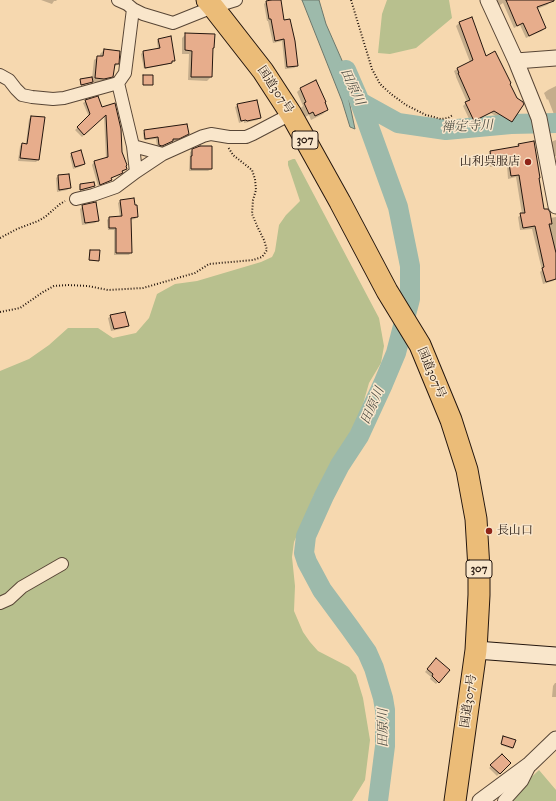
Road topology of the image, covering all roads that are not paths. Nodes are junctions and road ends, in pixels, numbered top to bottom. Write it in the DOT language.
graph roads {
  1 [pos="118,0"];
  2 [pos="236,0"];
  3 [pos="488,0"];
  4 [pos="210,4"];
  5 [pos="133,9"];
  6 [pos="556,58"];
  7 [pos="516,61"];
  8 [pos="0,75"];
  9 [pos="118,83"];
  10 [pos="291,114"];
  11 [pos="133,146"];
  12 [pos="163,154"];
  13 [pos="136,172"];
  14 [pos="76,199"];
  15 [pos="556,206"];
  16 [pos="62,564"];
  17 [pos="0,603"];
  18 [pos="476,650"];
  19 [pos="556,656"];
  20 [pos="556,739"];
  21 [pos="530,764"];
  22 [pos="455,801"];
  23 [pos="480,801"];
  24 [pos="504,801"];
  1 -- 5 [label="street"];
  2 -- 4 [label="street"];
  3 -- 7 [label="street"];
  4 -- 5 [label="street"];
  4 -- 10 [label="highway, 国道307号 / 307"];
  5 -- 9 [label="street"];
  6 -- 7 [label="street"];
  7 -- 15 [label="street"];
  8 -- 9 [label="street"];
  9 -- 11 [label="street"];
  10 -- 12 [label="street"];
  10 -- 18 [label="highway, 国道307号 / 307"];
  11 -- 12 [label="street"];
  11 -- 13 [label="street"];
  12 -- 13 [label="street"];
  13 -- 14 [label="street"];
  16 -- 17 [label="street"];
  18 -- 19 [label="main road"];
  18 -- 22 [label="highway, 国道307号 / 307"];
  20 -- 21 [label="street"];
  21 -- 23 [label="street"];
  21 -- 24 [label="street"];
}
